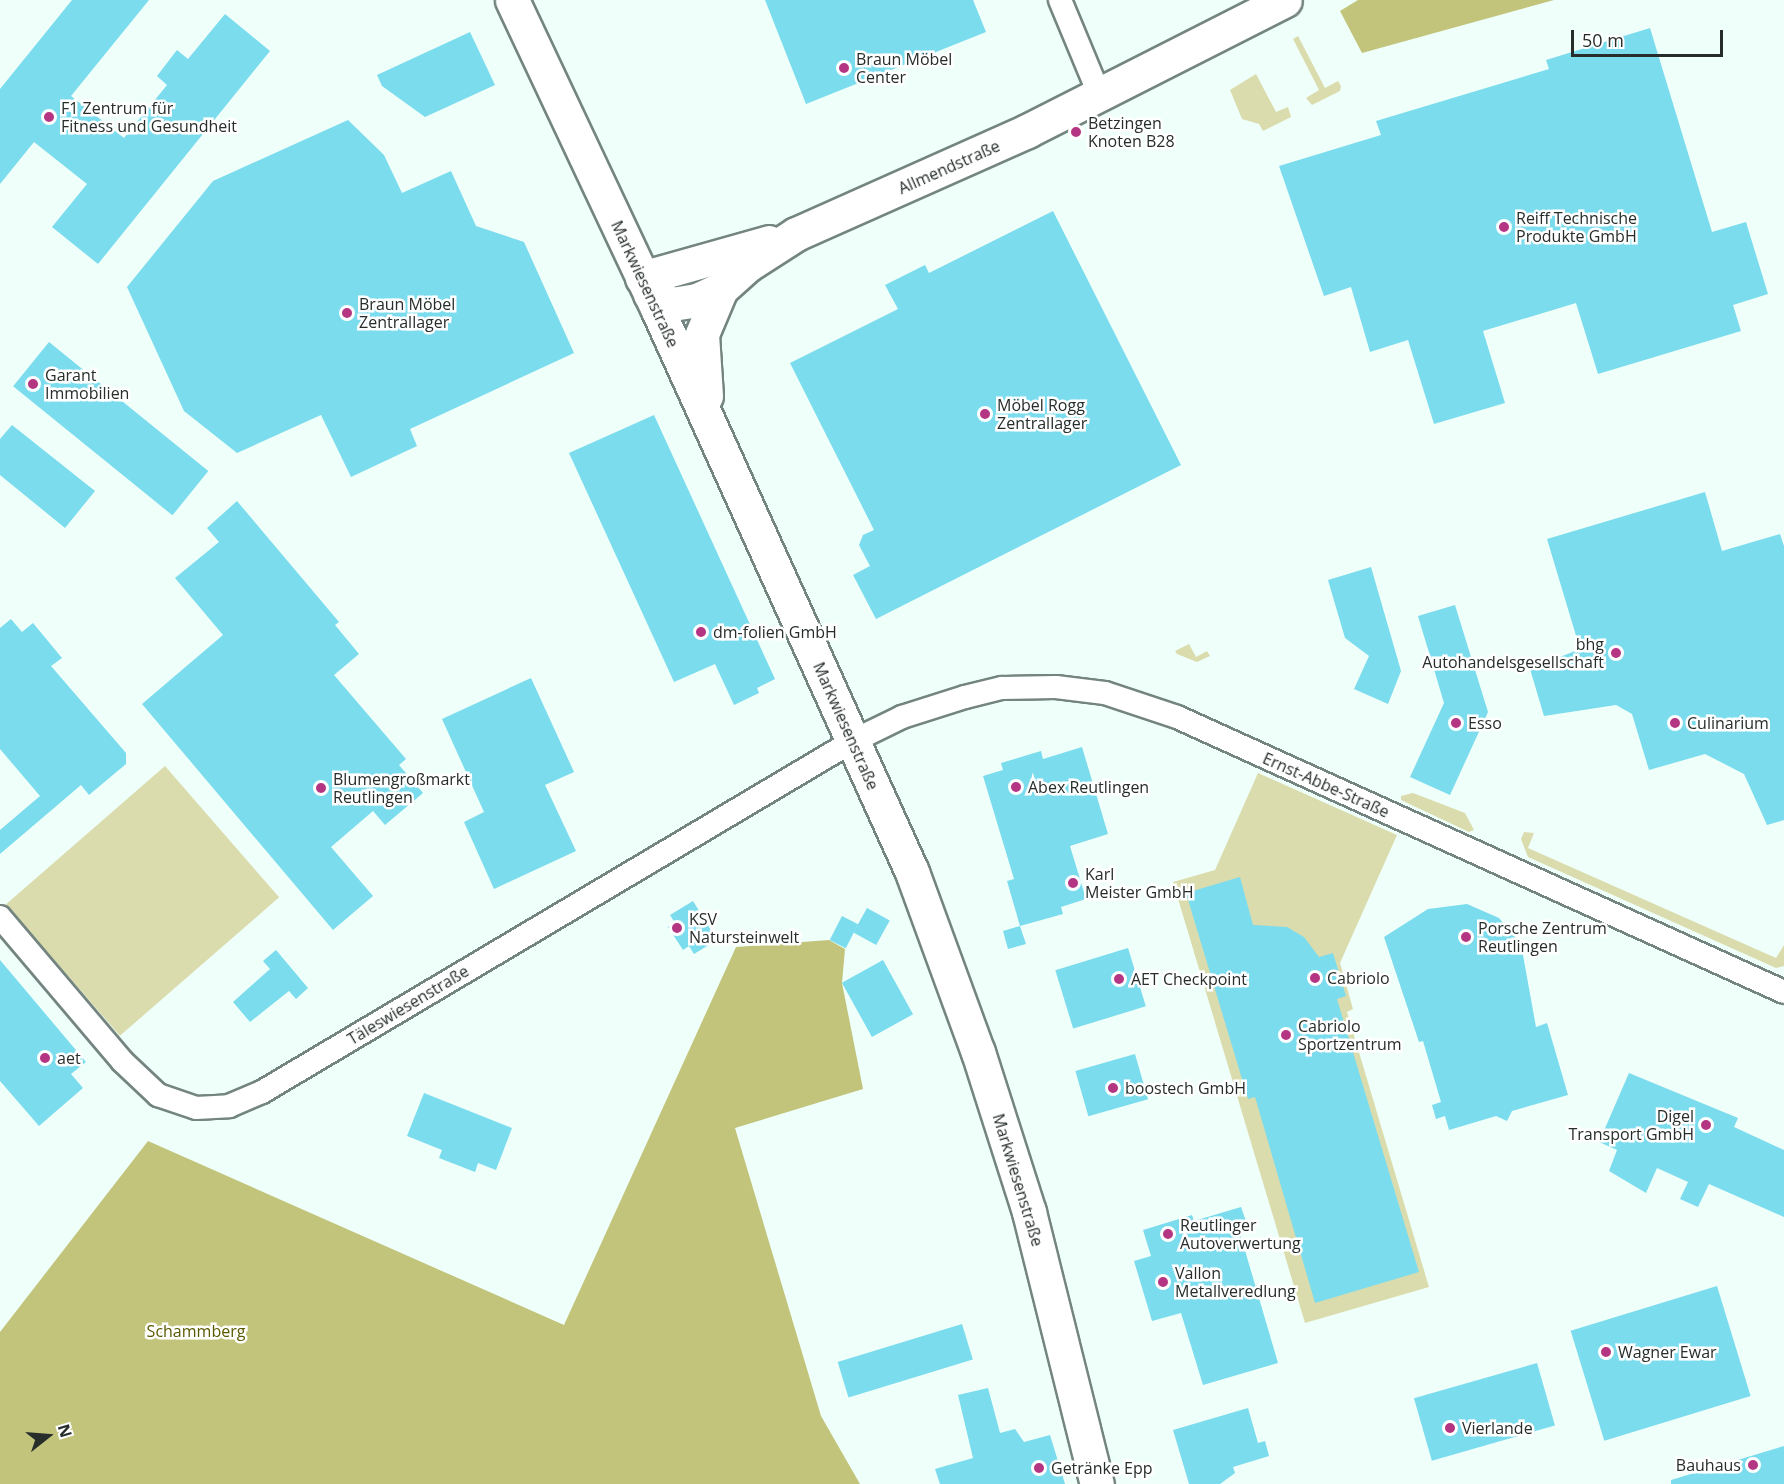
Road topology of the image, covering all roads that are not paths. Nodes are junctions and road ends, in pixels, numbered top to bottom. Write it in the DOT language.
graph roads {
  1 [pos="512,0"];
  2 [pos="1060,0"];
  3 [pos="1285,0"];
  4 [pos="1100,96"];
  5 [pos="796,234"];
  6 [pos="646,286"];
  7 [pos="721,289"];
  8 [pos="704,413"];
  9 [pos="853,741"];
  10 [pos="0,917"];
  11 [pos="1784,992"];
  12 [pos="1097,1484"];
  1 -- 6 [label="street, Markwiesenstraße"];
  2 -- 4 [label="street"];
  3 -- 4 [label="street, Allmendstraße"];
  4 -- 5 [label="street, Allmendstraße"];
  5 -- 6 [label="street, Allmendstraße"];
  5 -- 7 [label="street, Allmendstraße"];
  6 -- 7 [label="street, Allmendstraße"];
  6 -- 8 [label="street, Markwiesenstraße"];
  7 -- 8 [label="street"];
  8 -- 9 [label="street, Markwiesenstraße"];
  9 -- 10 [label="street, Täleswiesenstraße"];
  9 -- 11 [label="street, Ernst-Abbe-Straße"];
  9 -- 12 [label="street, Markwiesenstraße"];
}
